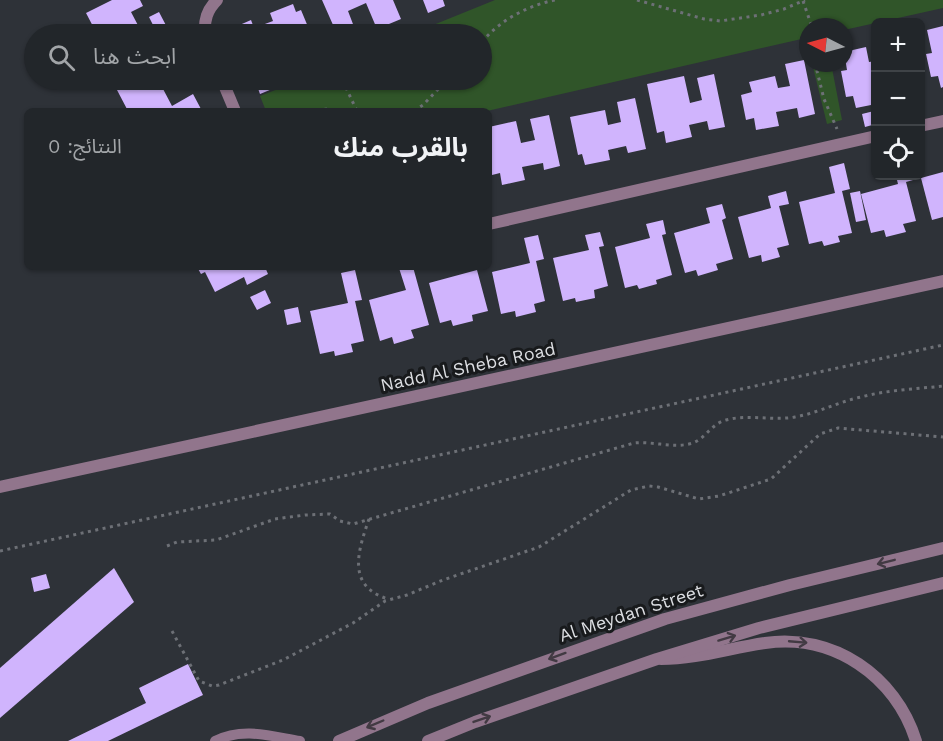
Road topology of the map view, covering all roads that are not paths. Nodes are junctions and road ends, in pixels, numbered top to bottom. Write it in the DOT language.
graph roads {
  1 [pos="217,0"];
  2 [pos="205,24"];
  3 [pos="226,90"];
  4 [pos="234,108"];
  5 [pos="943,121"];
  6 [pos="925,125"];
  7 [pos="871,137"];
  8 [pos="492,223"];
  9 [pos="943,281"];
  10 [pos="0,487"];
  11 [pos="943,548"];
  12 [pos="943,583"];
  13 [pos="657,659"];
  14 [pos="215,741"];
  15 [pos="300,741"];
  16 [pos="339,741"];
  17 [pos="428,741"];
  18 [pos="916,741"];
  1 -- 2 [label="street"];
  3 -- 4 [label="street"];
  5 -- 6 [label="street"];
  7 -- 8 [label="street"];
  9 -- 10 [label="street, Nadd Al Sheba Road"];
  11 -- 16 [label="street, Al Meydan Street, one-way"];
  13 -- 12 [label="street, one-way"];
  17 -- 13 [label="street, one-way"];
  13 -- 18 [label="street, one-way"];
  14 -- 15 [label="lane"];
}
